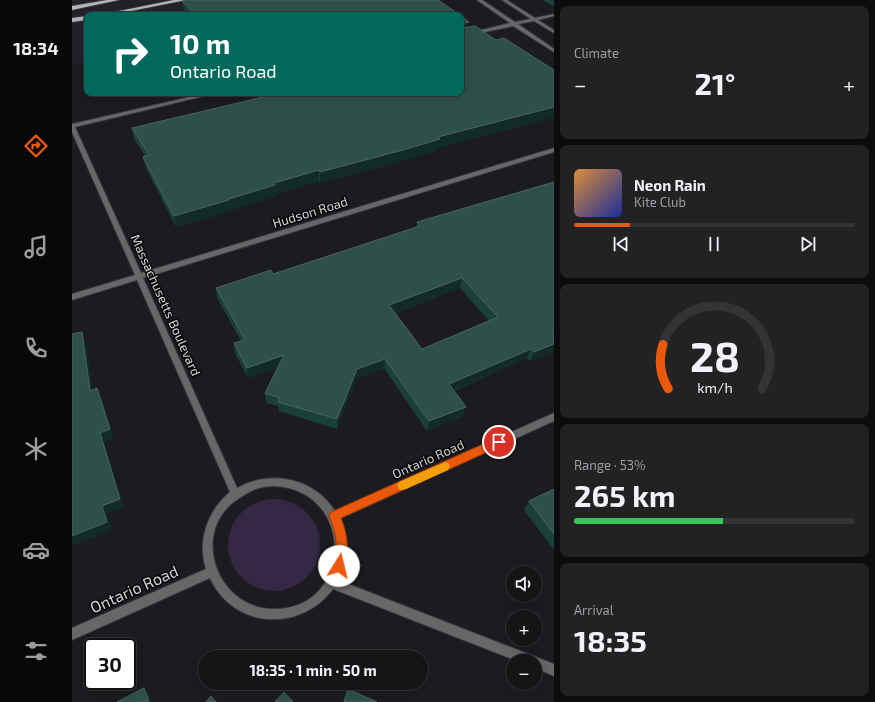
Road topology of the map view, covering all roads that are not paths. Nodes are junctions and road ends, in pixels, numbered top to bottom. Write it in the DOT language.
graph roads {
  1 [pos="116,0"];
  2 [pos="183,0"];
  3 [pos="479,0"];
  4 [pos="504,0"];
  5 [pos="72,8"];
  6 [pos="118,12"];
  7 [pos="554,15"];
  8 [pos="84,18"];
  9 [pos="534,19"];
  10 [pos="72,20"];
  11 [pos="514,24"];
  12 [pos="554,32"];
  13 [pos="464,35"];
  14 [pos="554,51"];
  15 [pos="201,96"];
  16 [pos="72,126"];
  17 [pos="554,150"];
  18 [pos="138,277"];
  19 [pos="72,297"];
  20 [pos="554,417"];
  21 [pos="236,495"];
  22 [pos="335,516"];
  23 [pos="210,573"];
  24 [pos="331,583"];
  25 [pos="72,634"];
  26 [pos="513,654"];
  27 [pos="542,665"];
  28 [pos="554,670"];
  1 -- 5 [label="main road"];
  2 -- 6 [label="main road"];
  3 -- 11 [label="street"];
  4 -- 9 [label="street"];
  7 -- 9 [label="street"];
  8 -- 10 [label="main road"];
  9 -- 11 [label="street"];
  9 -- 12 [label="street"];
  11 -- 13 [label="street"];
  11 -- 14 [label="street"];
  15 -- 16 [label="street"];
  16 -- 18 [label="street, Massachusetts Boulevard"];
  17 -- 18 [label="street, Hudson Road"];
  18 -- 19 [label="street, Hudson Road"];
  18 -- 21 [label="street, Massachusetts Boulevard"];
  20 -- 22 [label="street, Ontario Road"];
  21 -- 22 [label="street"];
  21 -- 23 [label="street"];
  22 -- 24 [label="street"];
  23 -- 24 [label="street"];
  23 -- 25 [label="street, Ontario Road"];
  24 -- 26 [label="street"];
  27 -- 28 [label="street"];
}
